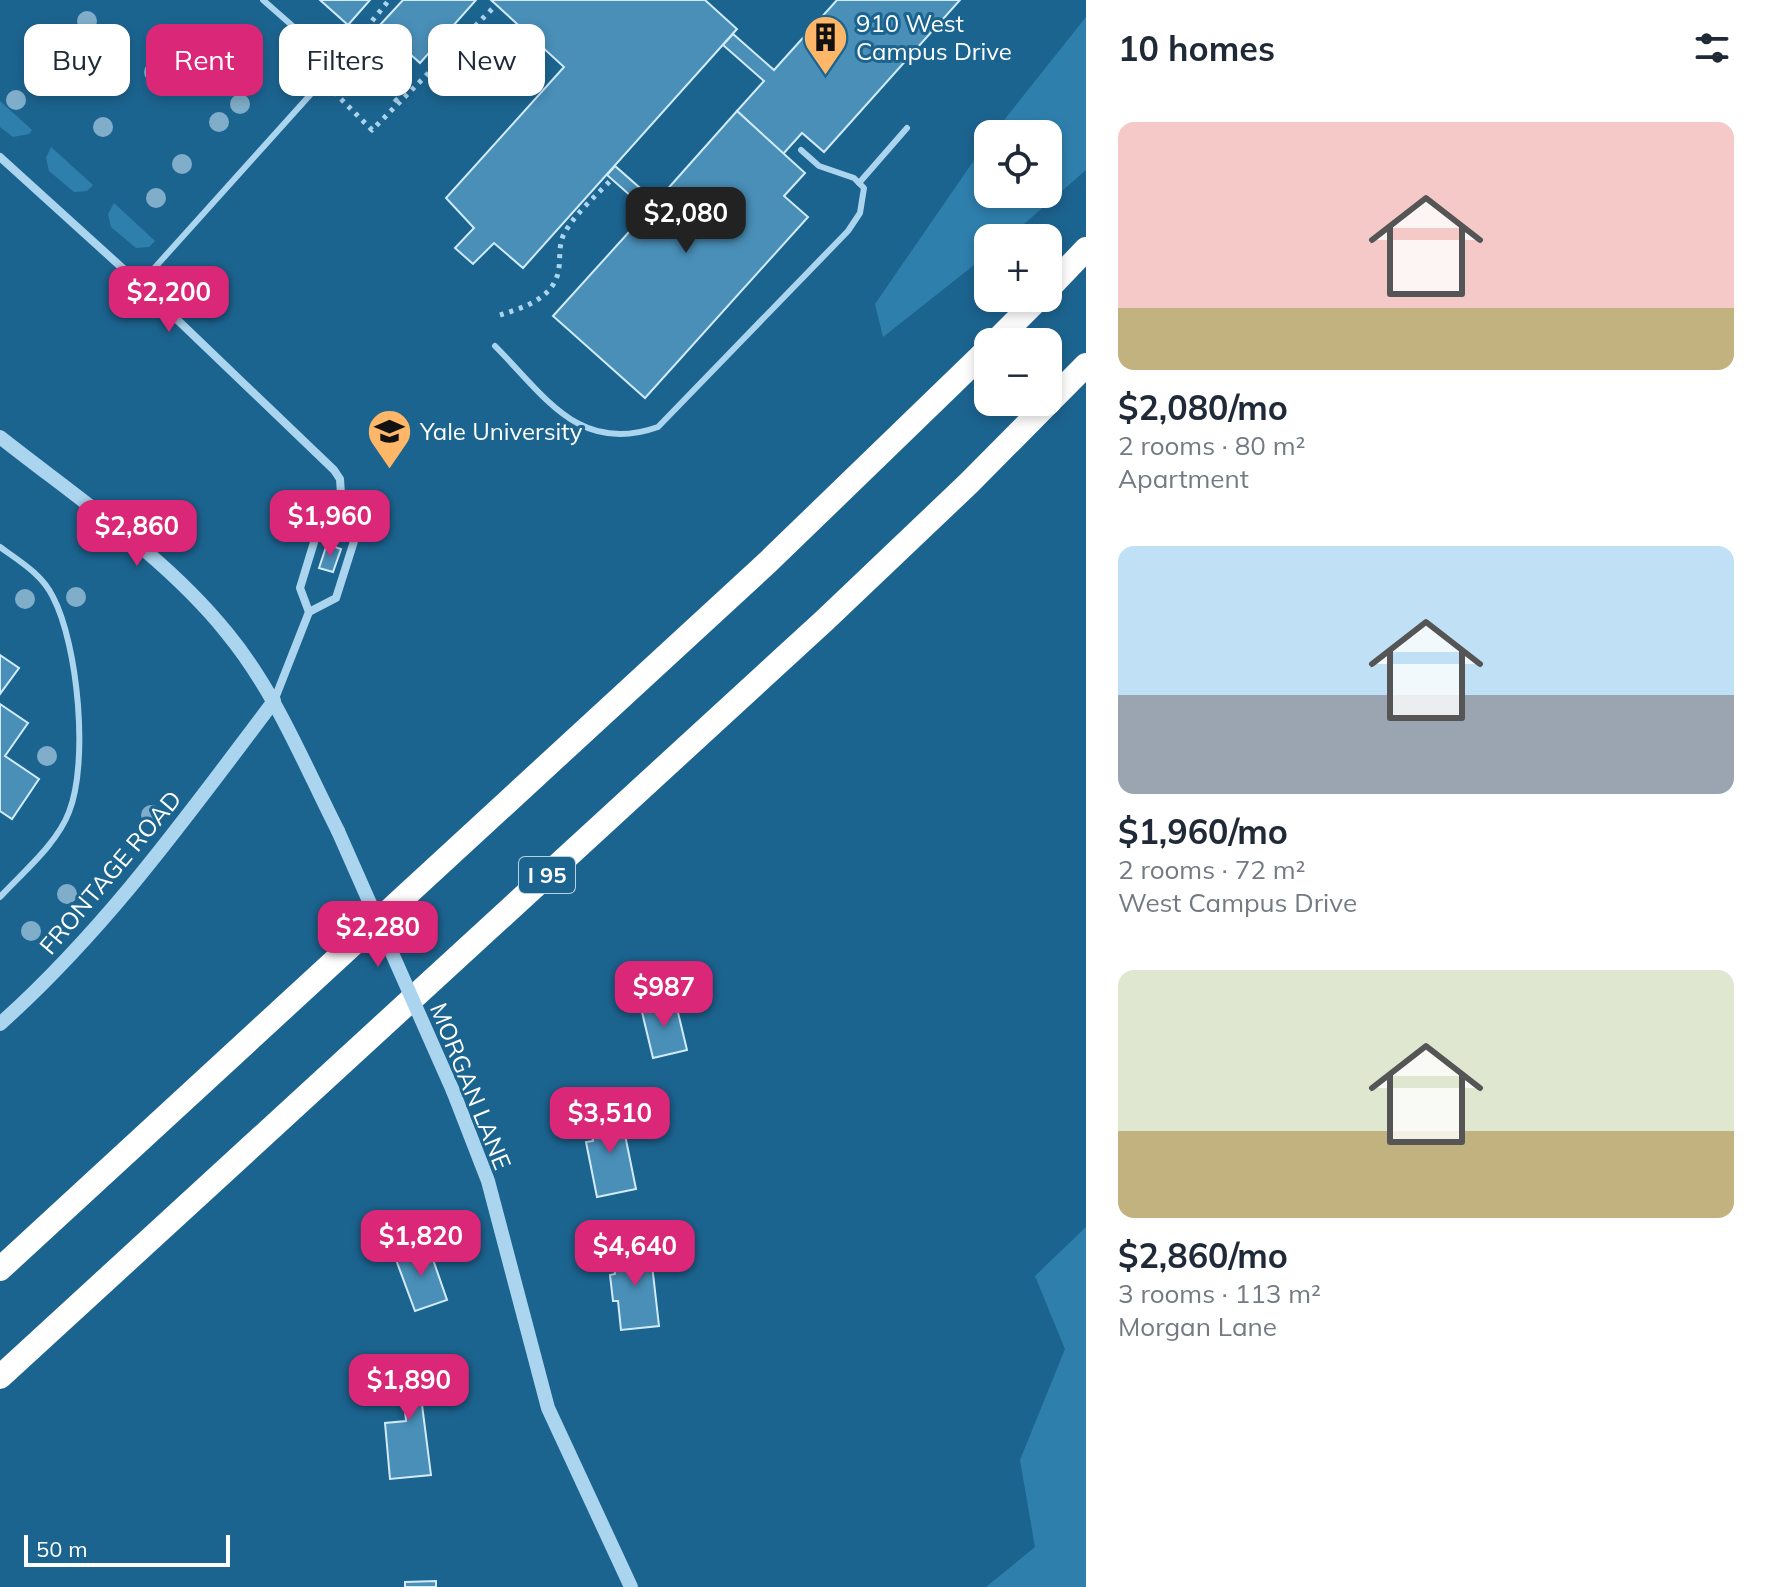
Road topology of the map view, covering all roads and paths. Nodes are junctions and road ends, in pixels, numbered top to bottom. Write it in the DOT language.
graph roads {
  1 [pos="263,0"];
  2 [pos="389,0"];
  3 [pos="496,5"];
  4 [pos="290,24"];
  5 [pos="369,24"];
  6 [pos="309,96"];
  7 [pos="338,96"];
  8 [pos="392,96"];
  9 [pos="399,103"];
  10 [pos="907,128"];
  11 [pos="801,150"];
  12 [pos="0,157"];
  13 [pos="612,179"];
  14 [pos="859,183"];
  15 [pos="1086,249"];
  16 [pos="1062,274"];
  17 [pos="140,284"];
  18 [pos="1025,312"];
  19 [pos="500,315"];
  20 [pos="1009,328"];
  21 [pos="495,346"];
  22 [pos="974,363"];
  23 [pos="1086,365"];
  24 [pos="0,437"];
  25 [pos="342,509"];
  26 [pos="0,547"];
  27 [pos="309,612"];
  28 [pos="274,701"];
  29 [pos="0,897"];
  30 [pos="0,1024"];
  31 [pos="0,1269"];
  32 [pos="0,1377"];
  33 [pos="631,1587"];
  1 -- 4 [label="lane"];
  2 -- 5 [label="path"];
  3 -- 9 [label="path"];
  6 -- 17 [label="lane"];
  7 -- 9 [label="path"];
  8 -- 9 [label="path"];
  10 -- 14 [label="lane"];
  11 -- 14 [label="lane"];
  12 -- 17 [label="street"];
  13 -- 19 [label="path"];
  14 -- 21 [label="lane"];
  15 -- 16 [label="highway"];
  17 -- 25 [label="street"];
  18 -- 20 [label="highway"];
  22 -- 31 [label="highway"];
  23 -- 32 [label="highway, I 95"];
  24 -- 28 [label="street, MORGAN LANE"];
  25 -- 27 [label="street"];
  25 -- 27 [label="street"];
  26 -- 29 [label="lane"];
  27 -- 28 [label="street"];
  28 -- 30 [label="street, FRONTAGE ROAD"];
  28 -- 33 [label="street, MORGAN LANE, bridge"];
}
